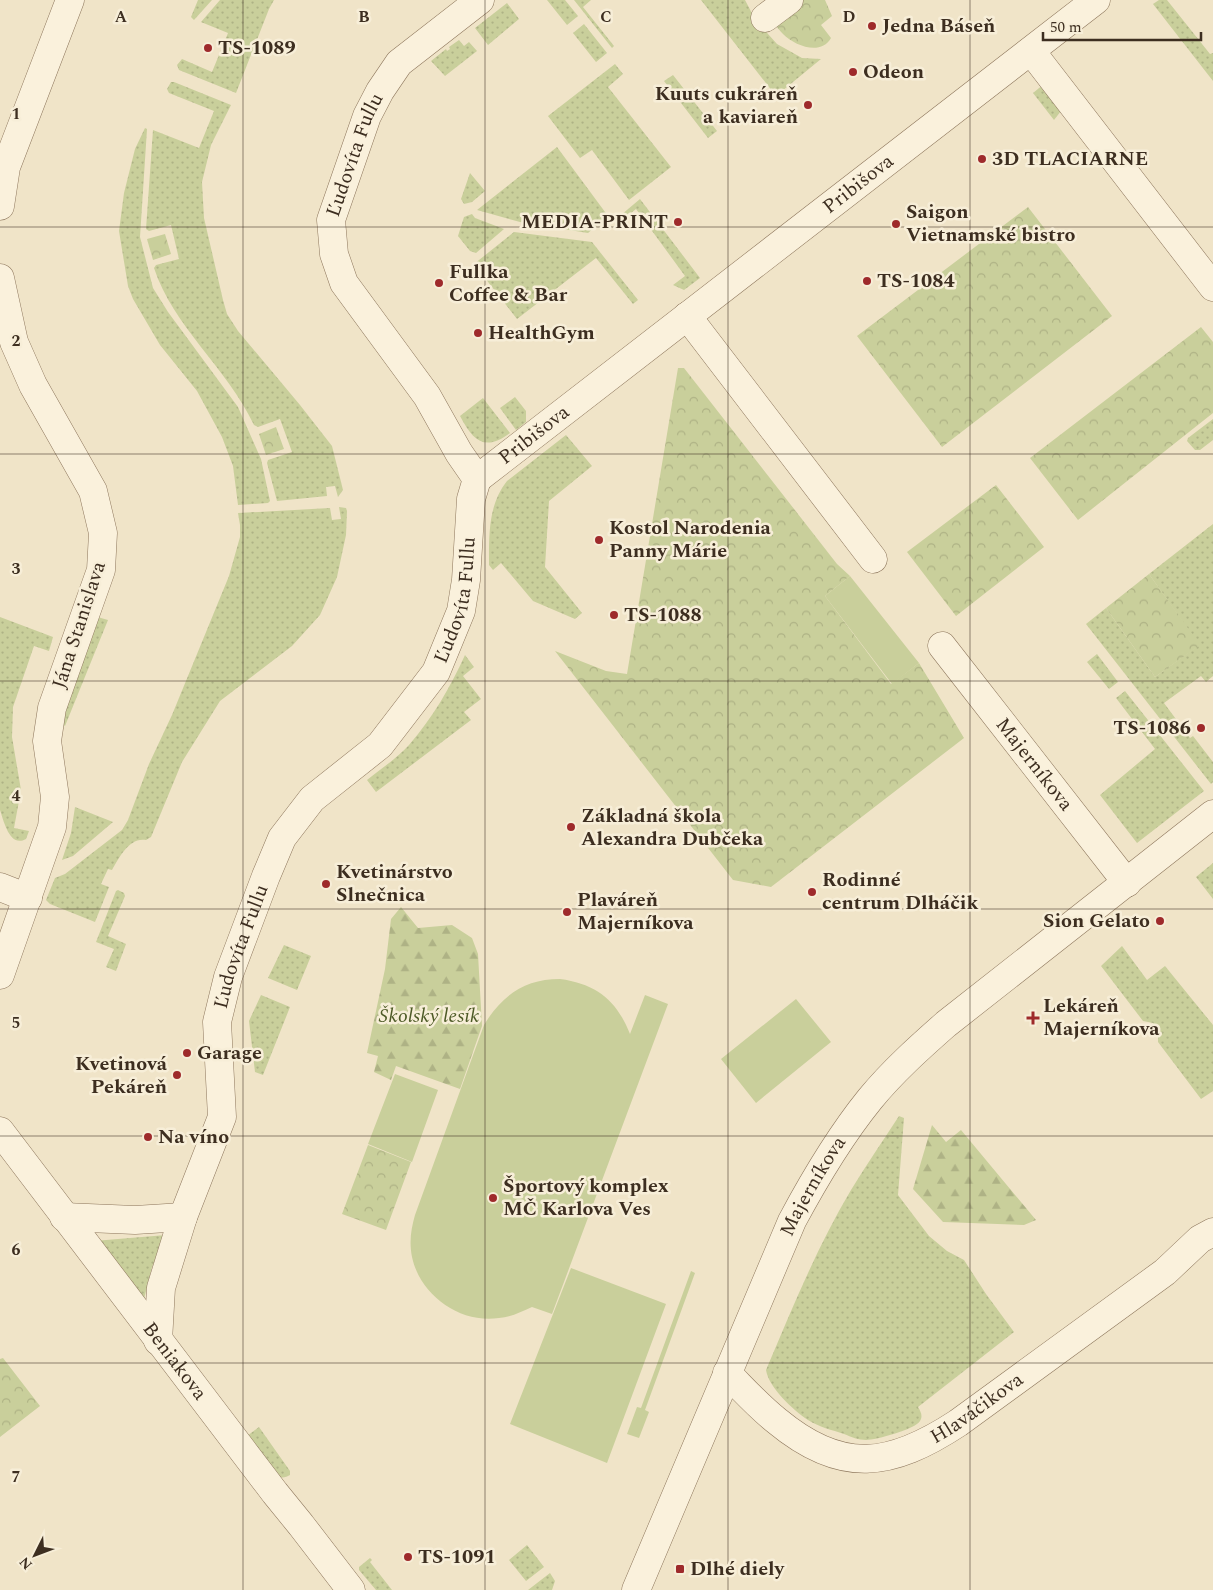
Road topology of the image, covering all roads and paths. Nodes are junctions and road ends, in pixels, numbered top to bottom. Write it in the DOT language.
graph roads {
  1 [pos="70,0"];
  2 [pos="480,0"];
  3 [pos="789,0"];
  4 [pos="1096,0"];
  5 [pos="765,18"];
  6 [pos="1031,51"];
  7 [pos="0,206"];
  8 [pos="0,278"];
  9 [pos="1213,287"];
  10 [pos="687,316"];
  11 [pos="477,479"];
  12 [pos="873,559"];
  13 [pos="942,646"];
  14 [pos="1213,814"];
  15 [pos="1127,883"];
  16 [pos="0,887"];
  17 [pos="28,898"];
  18 [pos="0,974"];
  19 [pos="0,1131"];
  20 [pos="64,1217"];
  21 [pos="183,1217"];
  22 [pos="1213,1232"];
  23 [pos="158,1341"];
  24 [pos="727,1374"];
  25 [pos="351,1590"];
  26 [pos="636,1590"];
  1 -- 7 [label="street"];
  2 -- 11 [label="street, Ľudovíta Fullu"];
  3 -- 5 [label="street"];
  4 -- 6 [label="street, Pribišova"];
  6 -- 9 [label="street"];
  6 -- 10 [label="street, Pribišova"];
  8 -- 17 [label="street, Jána Stanislava"];
  10 -- 11 [label="street, Pribišova"];
  10 -- 12 [label="street"];
  11 -- 21 [label="street, Ľudovíta Fullu"];
  13 -- 15 [label="street, Majerníkova"];
  14 -- 15 [label="street, Majerníkova"];
  15 -- 24 [label="street, Majerníkova"];
  16 -- 17 [label="street"];
  17 -- 18 [label="street"];
  19 -- 20 [label="street, Beniakova"];
  20 -- 21 [label="street"];
  20 -- 23 [label="street, Beniakova"];
  21 -- 23 [label="street, Ľudovíta Fullu"];
  22 -- 24 [label="street, Hlaváčikova"];
  23 -- 25 [label="street, Beniakova"];
  24 -- 26 [label="street, Majerníkova"];
}
